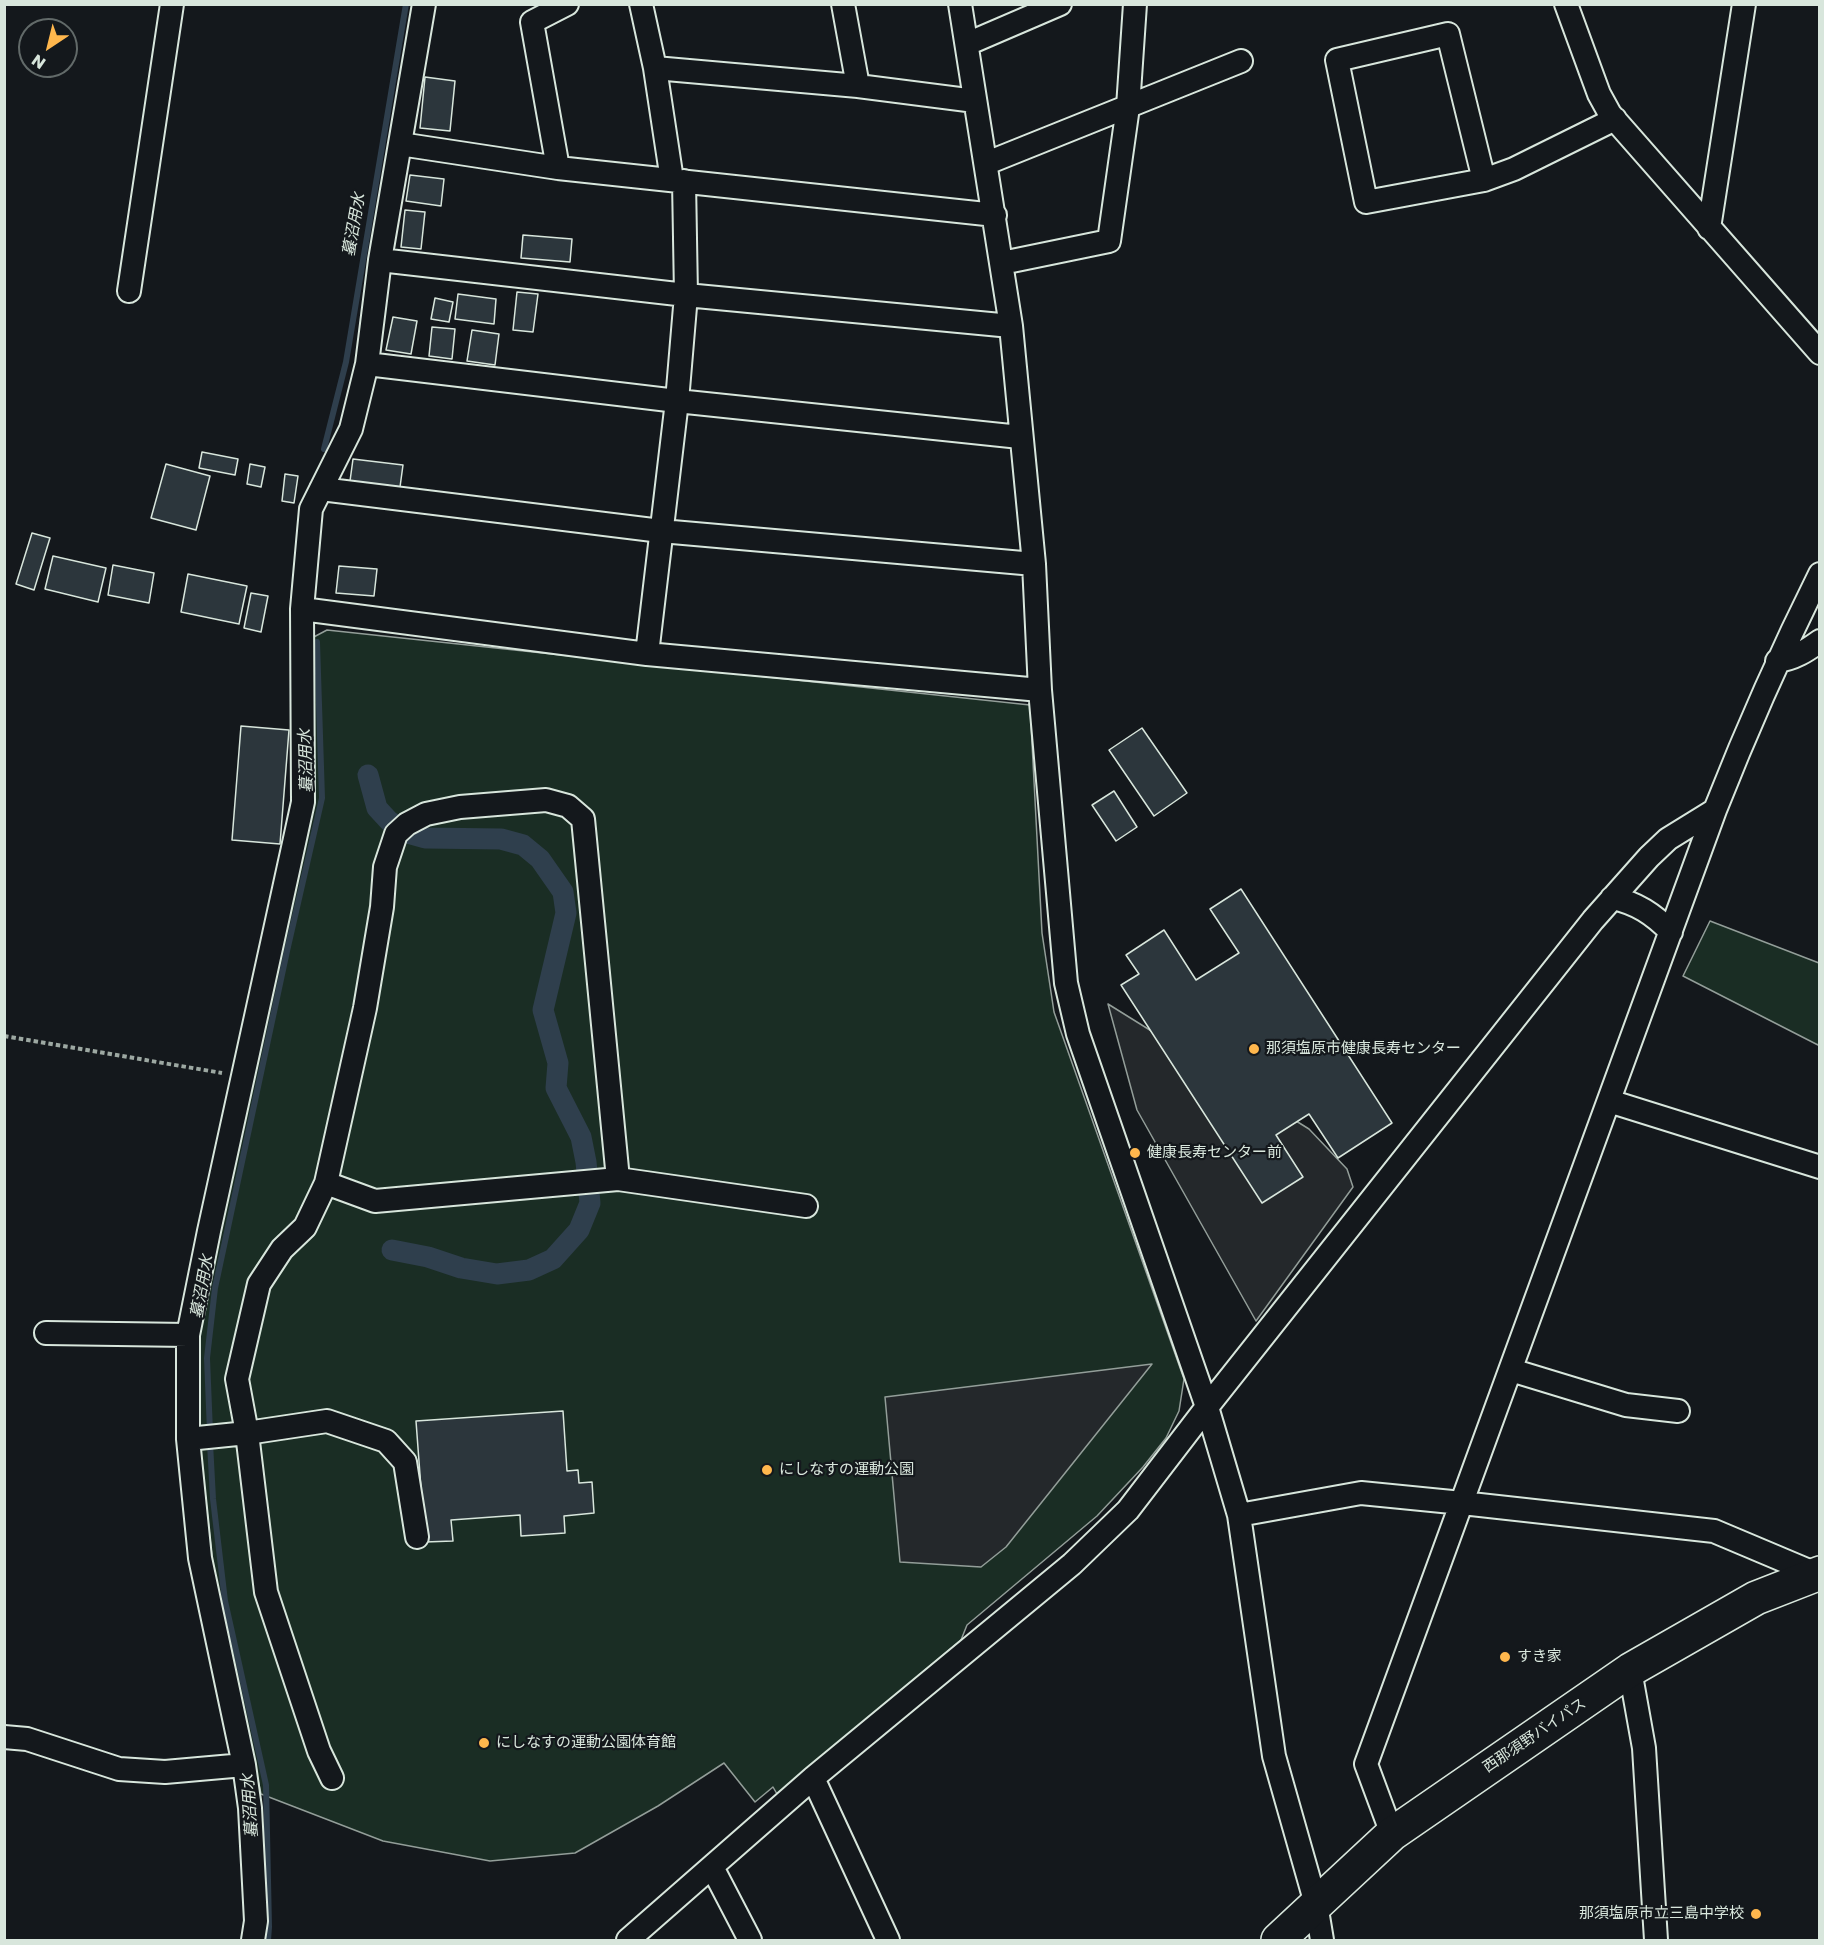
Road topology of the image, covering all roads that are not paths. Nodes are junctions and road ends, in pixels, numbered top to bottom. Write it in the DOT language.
graph roads {
  1 [pos="172,4"];
  2 [pos="424,4"];
  3 [pos="567,4"];
  4 [pos="640,4"];
  5 [pos="843,4"];
  6 [pos="960,4"];
  7 [pos="1060,4"];
  8 [pos="1135,4"];
  9 [pos="1566,4"];
  10 [pos="1749,5"];
  11 [pos="967,44"];
  12 [pos="1241,61"];
  13 [pos="655,68"];
  14 [pos="858,86"];
  15 [pos="975,101"];
  16 [pos="1128,107"];
  17 [pos="1615,119"];
  18 [pos="400,144"];
  19 [pos="987,163"];
  20 [pos="558,168"];
  21 [pos="1484,180"];
  22 [pos="678,181"];
  23 [pos="995,215"];
  24 [pos="1709,228"];
  25 [pos="380,260"];
  26 [pos="1002,263"];
  27 [pos="129,291"];
  28 [pos="686,296"];
  29 [pos="1011,326"];
  30 [pos="1820,353"];
  31 [pos="367,364"];
  32 [pos="677,401"];
  33 [pos="1020,437"];
  34 [pos="321,489"];
  35 [pos="662,531"];
  36 [pos="1034,564"];
  37 [pos="1820,574"];
  38 [pos="302,609"];
  39 [pos="1820,641"];
  40 [pos="647,654"];
  41 [pos="1777,661"];
  42 [pos="1040,690"];
  43 [pos="1715,810"];
  44 [pos="1612,898"];
  45 [pos="1671,932"];
  46 [pos="1610,1101"];
  47 [pos="1820,1167"];
  48 [pos="618,1179"];
  49 [pos="326,1183"];
  50 [pos="806,1206"];
  51 [pos="46,1333"];
  52 [pos="188,1335"];
  53 [pos="1510,1370"];
  54 [pos="1208,1407"];
  55 [pos="1678,1411"];
  56 [pos="247,1433"];
  57 [pos="188,1439"];
  58 [pos="1462,1503"];
  59 [pos="1239,1515"];
  60 [pos="417,1537"];
  61 [pos="1818,1574"];
  62 [pos="1630,1670"];
  63 [pos="4,1737"];
  64 [pos="244,1765"];
  65 [pos="332,1778"];
  66 [pos="813,1778"];
  67 [pos="1392,1834"];
  68 [pos="712,1867"];
  69 [pos="1316,1904"];
  70 [pos="253,1941"];
  71 [pos="628,1941"];
  72 [pos="750,1941"];
  73 [pos="888,1941"];
  74 [pos="1278,1941"];
  75 [pos="1323,1941"];
  76 [pos="1656,1941"];
  1 -- 27 [label="street"];
  2 -- 18 [label="street"];
  3 -- 20 [label="street"];
  4 -- 13 [label="street"];
  5 -- 14 [label="street"];
  6 -- 11 [label="street"];
  7 -- 11 [label="street"];
  8 -- 16 [label="street"];
  9 -- 17 [label="street"];
  10 -- 24 [label="street"];
  11 -- 15 [label="street"];
  12 -- 16 [label="street"];
  13 -- 14 [label="street"];
  13 -- 22 [label="street"];
  14 -- 15 [label="street"];
  15 -- 19 [label="street"];
  16 -- 19 [label="street"];
  16 -- 26 [label="street"];
  17 -- 21 [label="street"];
  17 -- 24 [label="street"];
  18 -- 20 [label="street"];
  18 -- 25 [label="street"];
  19 -- 23 [label="street"];
  20 -- 22 [label="street"];
  21 -- 21 [label="street"];
  22 -- 23 [label="street"];
  22 -- 28 [label="street"];
  23 -- 26 [label="street"];
  24 -- 30 [label="street"];
  25 -- 28 [label="street"];
  25 -- 31 [label="street"];
  26 -- 29 [label="street"];
  28 -- 29 [label="street"];
  28 -- 32 [label="street"];
  29 -- 33 [label="street"];
  31 -- 32 [label="street"];
  31 -- 34 [label="street"];
  32 -- 33 [label="street"];
  32 -- 35 [label="street"];
  33 -- 36 [label="street"];
  34 -- 35 [label="street"];
  34 -- 38 [label="street"];
  35 -- 36 [label="street"];
  35 -- 40 [label="street"];
  36 -- 42 [label="street"];
  37 -- 41 [label="street"];
  38 -- 40 [label="street"];
  38 -- 52 [label="street"];
  39 -- 41 [label="street"];
  40 -- 42 [label="street"];
  41 -- 43 [label="street"];
  42 -- 54 [label="street"];
  43 -- 44 [label="street"];
  43 -- 45 [label="street"];
  44 -- 45 [label="street"];
  44 -- 54 [label="street"];
  45 -- 46 [label="street"];
  46 -- 47 [label="street"];
  46 -- 53 [label="street"];
  48 -- 49 [label="street"];
  48 -- 49 [label="street"];
  48 -- 50 [label="street"];
  49 -- 56 [label="street"];
  51 -- 52 [label="street"];
  52 -- 57 [label="street"];
  53 -- 55 [label="street"];
  53 -- 58 [label="street"];
  54 -- 59 [label="street"];
  54 -- 66 [label="street"];
  56 -- 57 [label="street"];
  56 -- 60 [label="street"];
  56 -- 65 [label="street"];
  57 -- 64 [label="street"];
  58 -- 59 [label="street"];
  58 -- 61 [label="street"];
  58 -- 67 [label="street"];
  59 -- 69 [label="street"];
  61 -- 62 [label="highway, 西那須野バイパス"];
  62 -- 67 [label="highway, 西那須野バイパス"];
  62 -- 76 [label="street"];
  63 -- 64 [label="street"];
  64 -- 70 [label="street"];
  66 -- 68 [label="street"];
  66 -- 73 [label="street"];
  67 -- 69 [label="highway, 西那須野バイパス"];
  68 -- 71 [label="street"];
  68 -- 72 [label="street"];
  69 -- 74 [label="highway, 西那須野バイパス"];
  69 -- 75 [label="street"];
}
